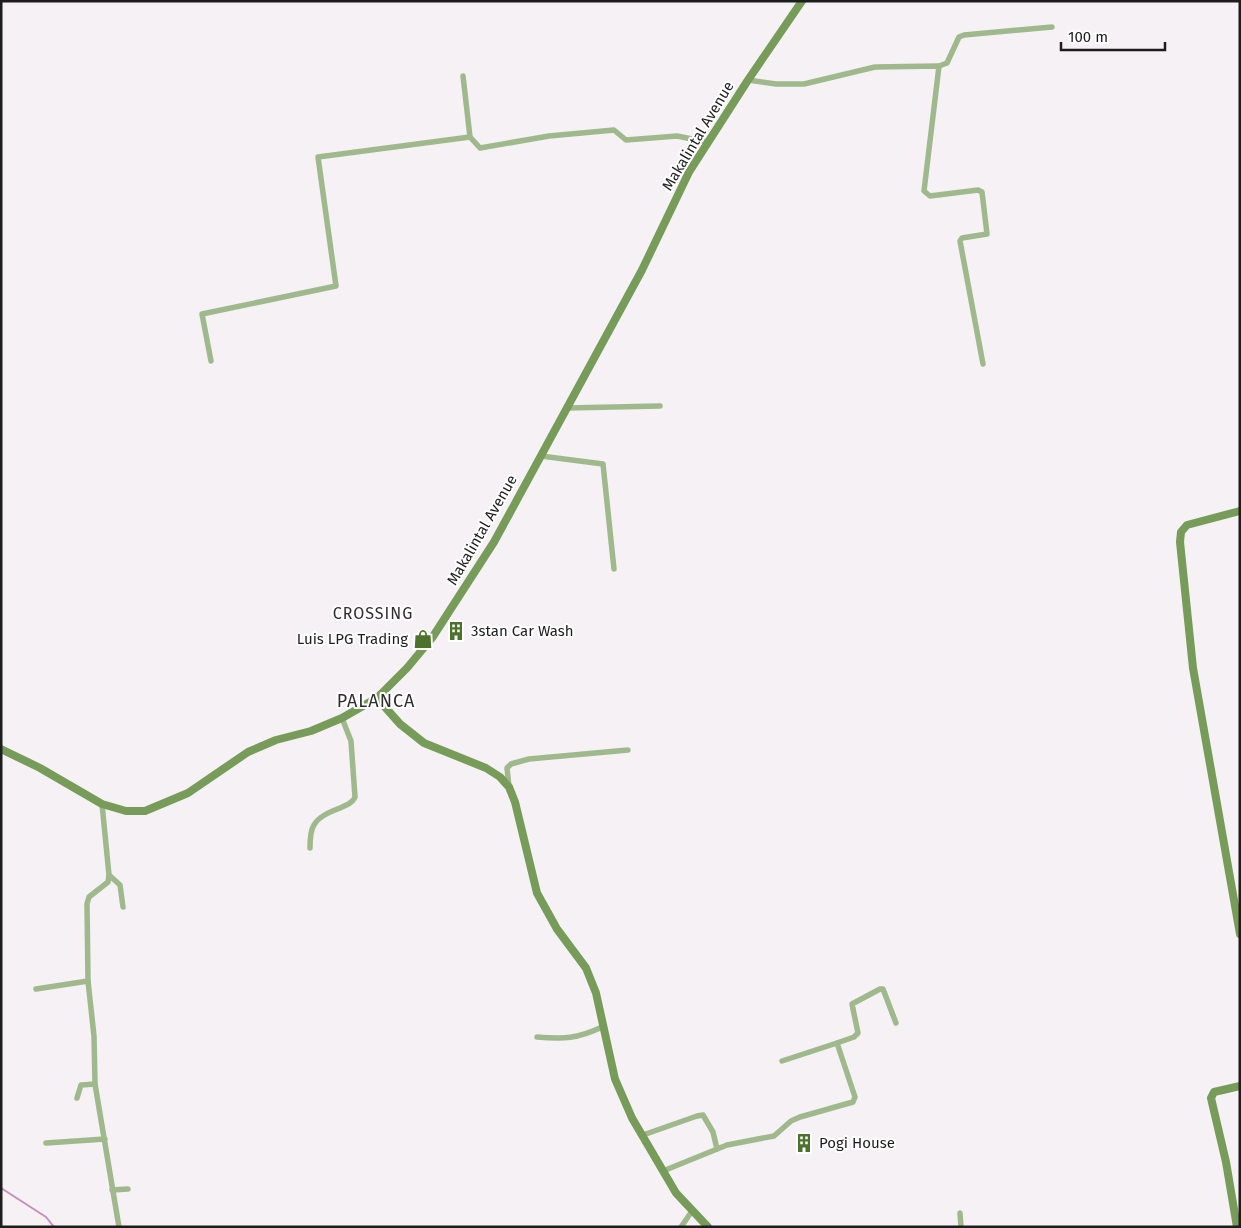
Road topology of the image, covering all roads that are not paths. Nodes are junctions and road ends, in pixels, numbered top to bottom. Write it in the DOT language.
graph roads {
  1 [pos="802,1"];
  2 [pos="1052,27"];
  3 [pos="939,66"];
  4 [pos="463,76"];
  5 [pos="748,80"];
  6 [pos="470,137"];
  7 [pos="707,142"];
  8 [pos="211,360"];
  9 [pos="983,364"];
  10 [pos="660,406"];
  11 [pos="567,408"];
  12 [pos="541,456"];
  13 [pos="1240,511"];
  14 [pos="614,569"];
  15 [pos="377,698"];
  16 [pos="342,718"];
  17 [pos="1,749"];
  18 [pos="628,750"];
  19 [pos="509,787"];
  20 [pos="102,804"];
  21 [pos="310,848"];
  22 [pos="109,875"];
  23 [pos="123,907"];
  24 [pos="1240,934"];
  25 [pos="88,981"];
  26 [pos="36,988"];
  27 [pos="896,1023"];
  28 [pos="602,1027"];
  29 [pos="537,1037"];
  30 [pos="836,1043"];
  31 [pos="782,1061"];
  32 [pos="95,1084"];
  33 [pos="1240,1086"];
  34 [pos="77,1098"];
  35 [pos="643,1135"];
  36 [pos="105,1139"];
  37 [pos="46,1143"];
  38 [pos="717,1149"];
  39 [pos="663,1171"];
  40 [pos="128,1189"];
  41 [pos="112,1190"];
  42 [pos="692,1211"];
  43 [pos="960,1213"];
  44 [pos="1238,1217"];
  45 [pos="119,1227"];
  46 [pos="680,1227"];
  47 [pos="708,1227"];
  48 [pos="961,1227"];
  49 [pos="1237,1227"];
  1 -- 5 [label="street, Makalintal Avenue"];
  2 -- 3 [label="street"];
  3 -- 5 [label="street"];
  3 -- 9 [label="street"];
  4 -- 6 [label="street"];
  5 -- 7 [label="street, Makalintal Avenue"];
  6 -- 7 [label="street"];
  6 -- 8 [label="street"];
  7 -- 11 [label="street, Makalintal Avenue"];
  10 -- 11 [label="street"];
  11 -- 12 [label="street, Makalintal Avenue"];
  12 -- 14 [label="street"];
  12 -- 15 [label="street, Makalintal Avenue"];
  13 -- 24 [label="street"];
  15 -- 16 [label="street, Makalintal Avenue"];
  15 -- 19 [label="street"];
  16 -- 20 [label="street, Makalintal Avenue"];
  16 -- 21 [label="street"];
  17 -- 20 [label="street, Makalintal Avenue"];
  18 -- 19 [label="street"];
  19 -- 28 [label="street"];
  20 -- 22 [label="street"];
  22 -- 23 [label="street"];
  22 -- 25 [label="street"];
  25 -- 26 [label="street"];
  25 -- 32 [label="street"];
  27 -- 30 [label="street"];
  28 -- 29 [label="street"];
  28 -- 35 [label="street"];
  30 -- 31 [label="street"];
  30 -- 38 [label="street"];
  32 -- 34 [label="street"];
  32 -- 36 [label="street"];
  33 -- 44 [label="street"];
  35 -- 38 [label="street"];
  35 -- 39 [label="street"];
  36 -- 37 [label="street"];
  36 -- 41 [label="street"];
  38 -- 39 [label="street"];
  39 -- 42 [label="street"];
  40 -- 41 [label="street"];
  41 -- 45 [label="street"];
  42 -- 46 [label="street"];
  42 -- 47 [label="street"];
  43 -- 48 [label="street"];
  44 -- 49 [label="street"];
}
